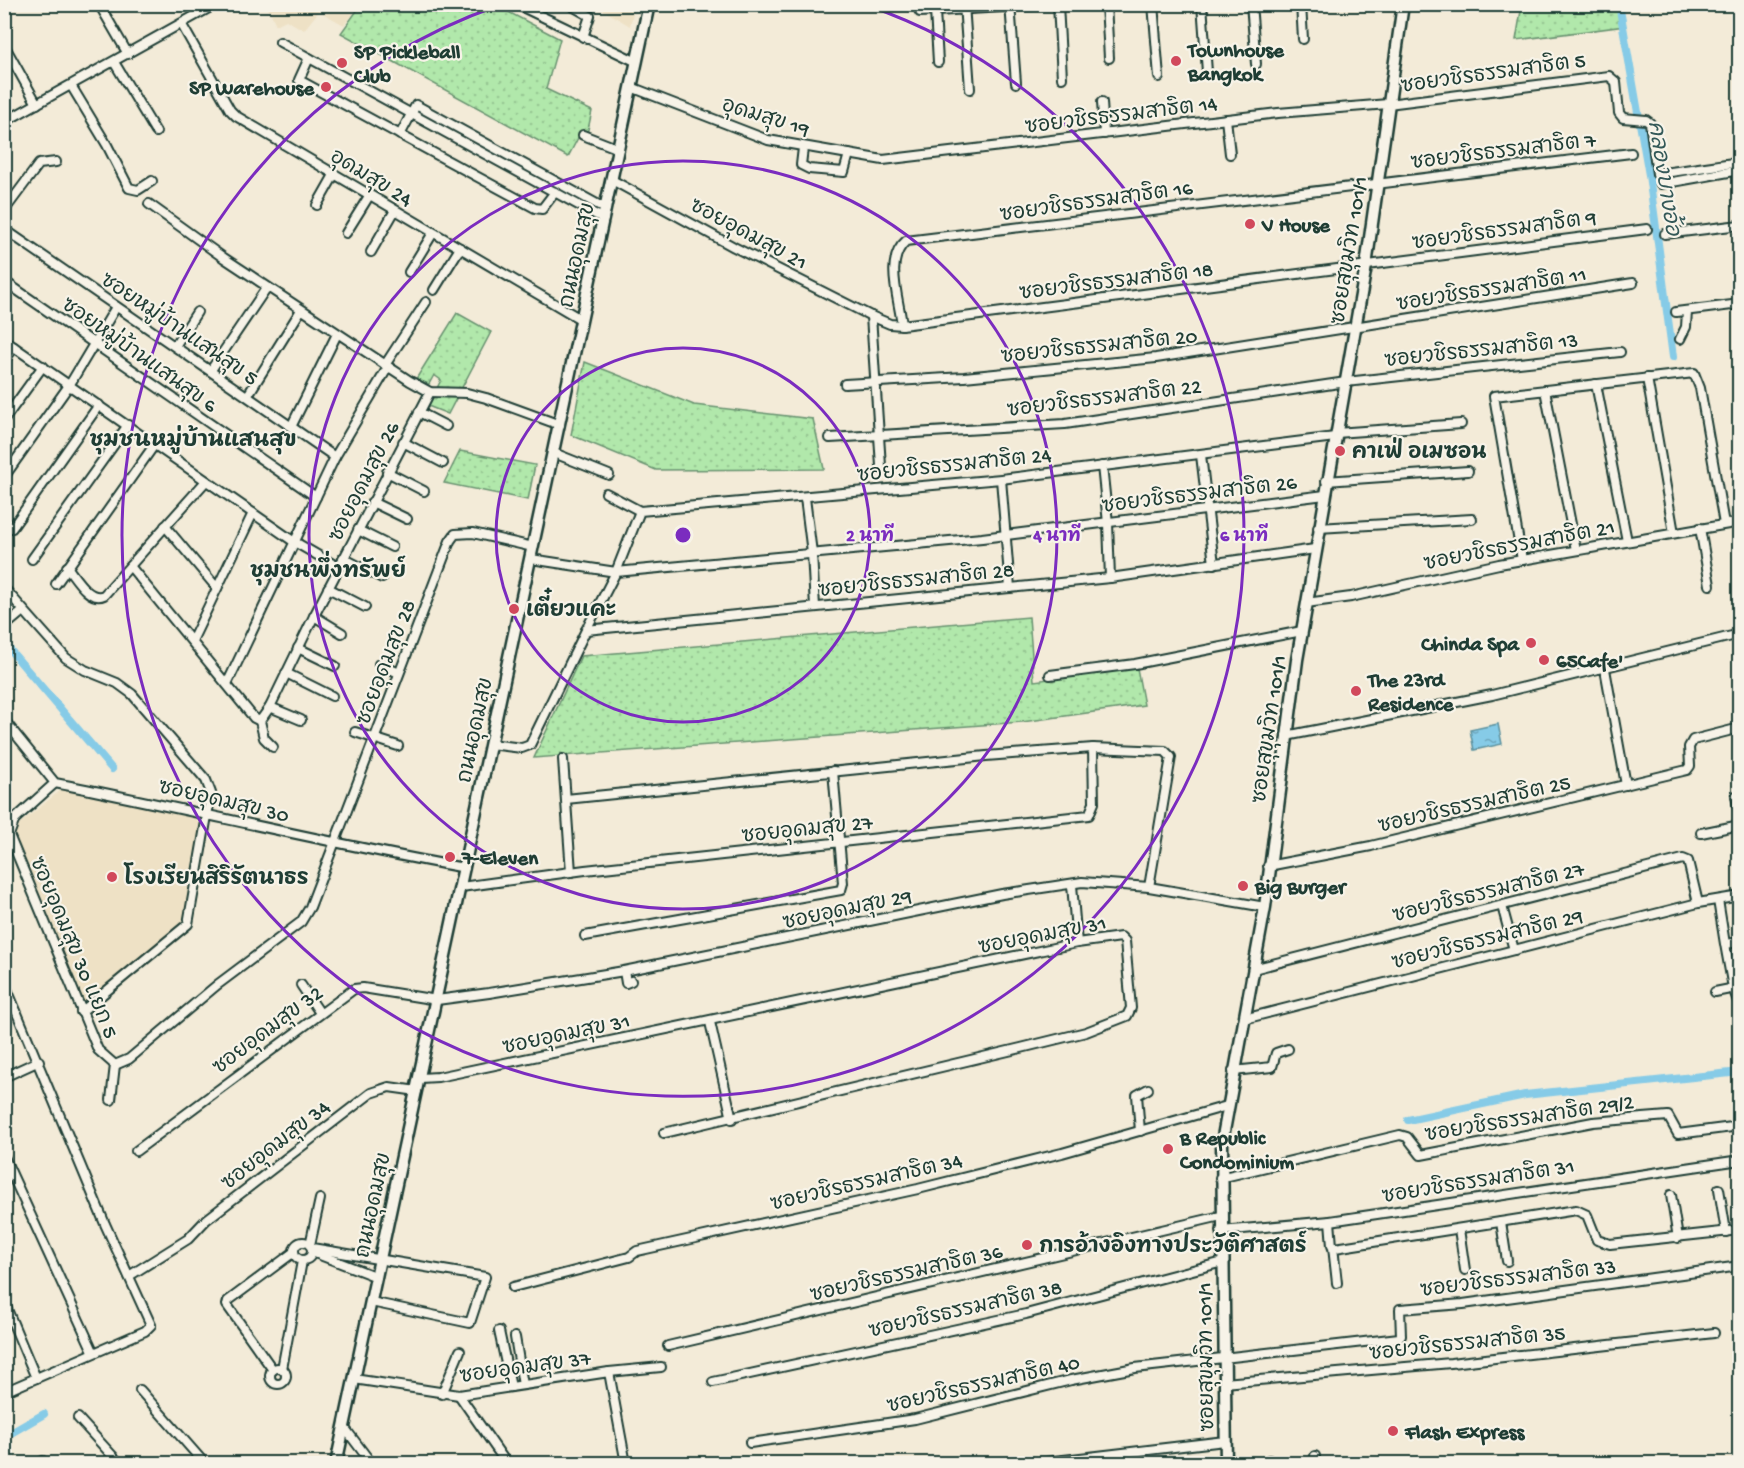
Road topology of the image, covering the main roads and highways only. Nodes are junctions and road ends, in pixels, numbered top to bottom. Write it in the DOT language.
graph roads {
  1 [pos="649,4"];
  2 [pos="1403,4"];
  3 [pos="336,1464"];
  4 [pos="1226,1464"];
  1 -- 3 [label="main road, ถนนอุดมสุข"];
  2 -- 4 [label="main road, ซอยสุขุมวิท 101/1"];
}
